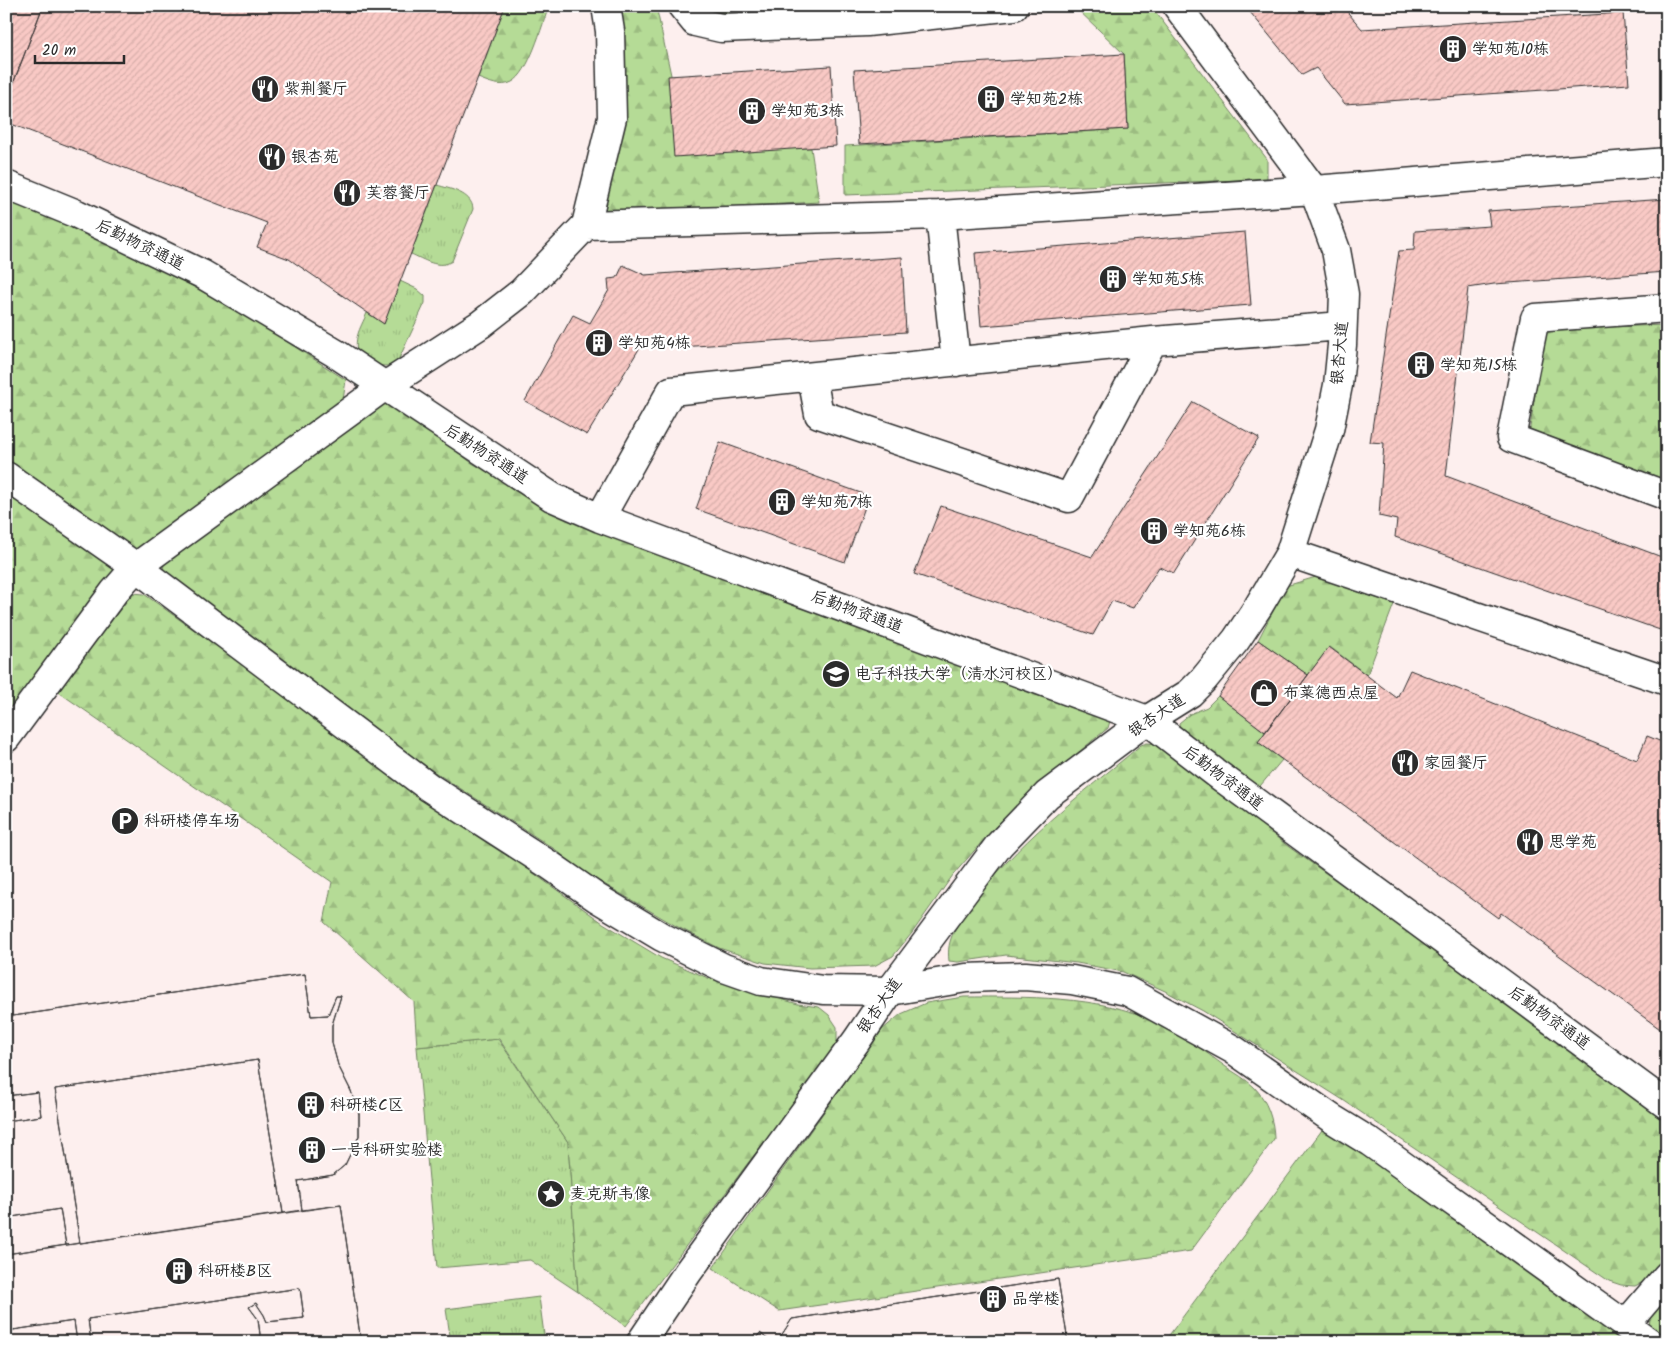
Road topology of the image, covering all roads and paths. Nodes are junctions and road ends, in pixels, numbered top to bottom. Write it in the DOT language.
graph roads {
  1 [pos="606,6"];
  2 [pos="682,6"];
  3 [pos="1014,6"];
  4 [pos="1177,6"];
  5 [pos="861,14"];
  6 [pos="1667,162"];
  7 [pos="6,185"];
  8 [pos="1314,190"];
  9 [pos="940,215"];
  10 [pos="586,225"];
  11 [pos="1667,308"];
  12 [pos="1342,326"];
  13 [pos="1153,341"];
  14 [pos="956,362"];
  15 [pos="812,377"];
  16 [pos="385,386"];
  17 [pos="6,476"];
  18 [pos="1667,496"];
  19 [pos="600,518"];
  20 [pos="1290,553"];
  21 [pos="136,567"];
  22 [pos="1667,682"];
  23 [pos="1148,720"];
  24 [pos="6,738"];
  25 [pos="890,991"];
  26 [pos="1667,1105"];
  27 [pos="1667,1276"];
  28 [pos="1626,1324"];
  29 [pos="641,1342"];
  30 [pos="1649,1342"];
  1 -- 10 [label="street"];
  2 -- 5 [label="street"];
  3 -- 5 [label="street"];
  4 -- 8 [label="street, 银杏大道"];
  6 -- 8 [label="street"];
  7 -- 16 [label="street, 后勤物资通道"];
  8 -- 9 [label="street"];
  8 -- 12 [label="street, 银杏大道"];
  9 -- 10 [label="street"];
  9 -- 14 [label="street"];
  10 -- 16 [label="street"];
  11 -- 18 [label="street"];
  12 -- 13 [label="street"];
  12 -- 20 [label="street, 银杏大道"];
  13 -- 14 [label="street"];
  13 -- 15 [label="street"];
  14 -- 15 [label="street"];
  15 -- 19 [label="street"];
  16 -- 19 [label="street, 后勤物资通道"];
  16 -- 21 [label="street"];
  17 -- 21 [label="street"];
  19 -- 23 [label="street, 后勤物资通道"];
  20 -- 22 [label="street"];
  20 -- 23 [label="street, 银杏大道"];
  21 -- 24 [label="street"];
  21 -- 25 [label="street"];
  23 -- 25 [label="street, 银杏大道"];
  23 -- 26 [label="street, 后勤物资通道"];
  25 -- 28 [label="street"];
  25 -- 29 [label="street, 银杏大道"];
  27 -- 28 [label="street"];
  28 -- 30 [label="street"];
}
